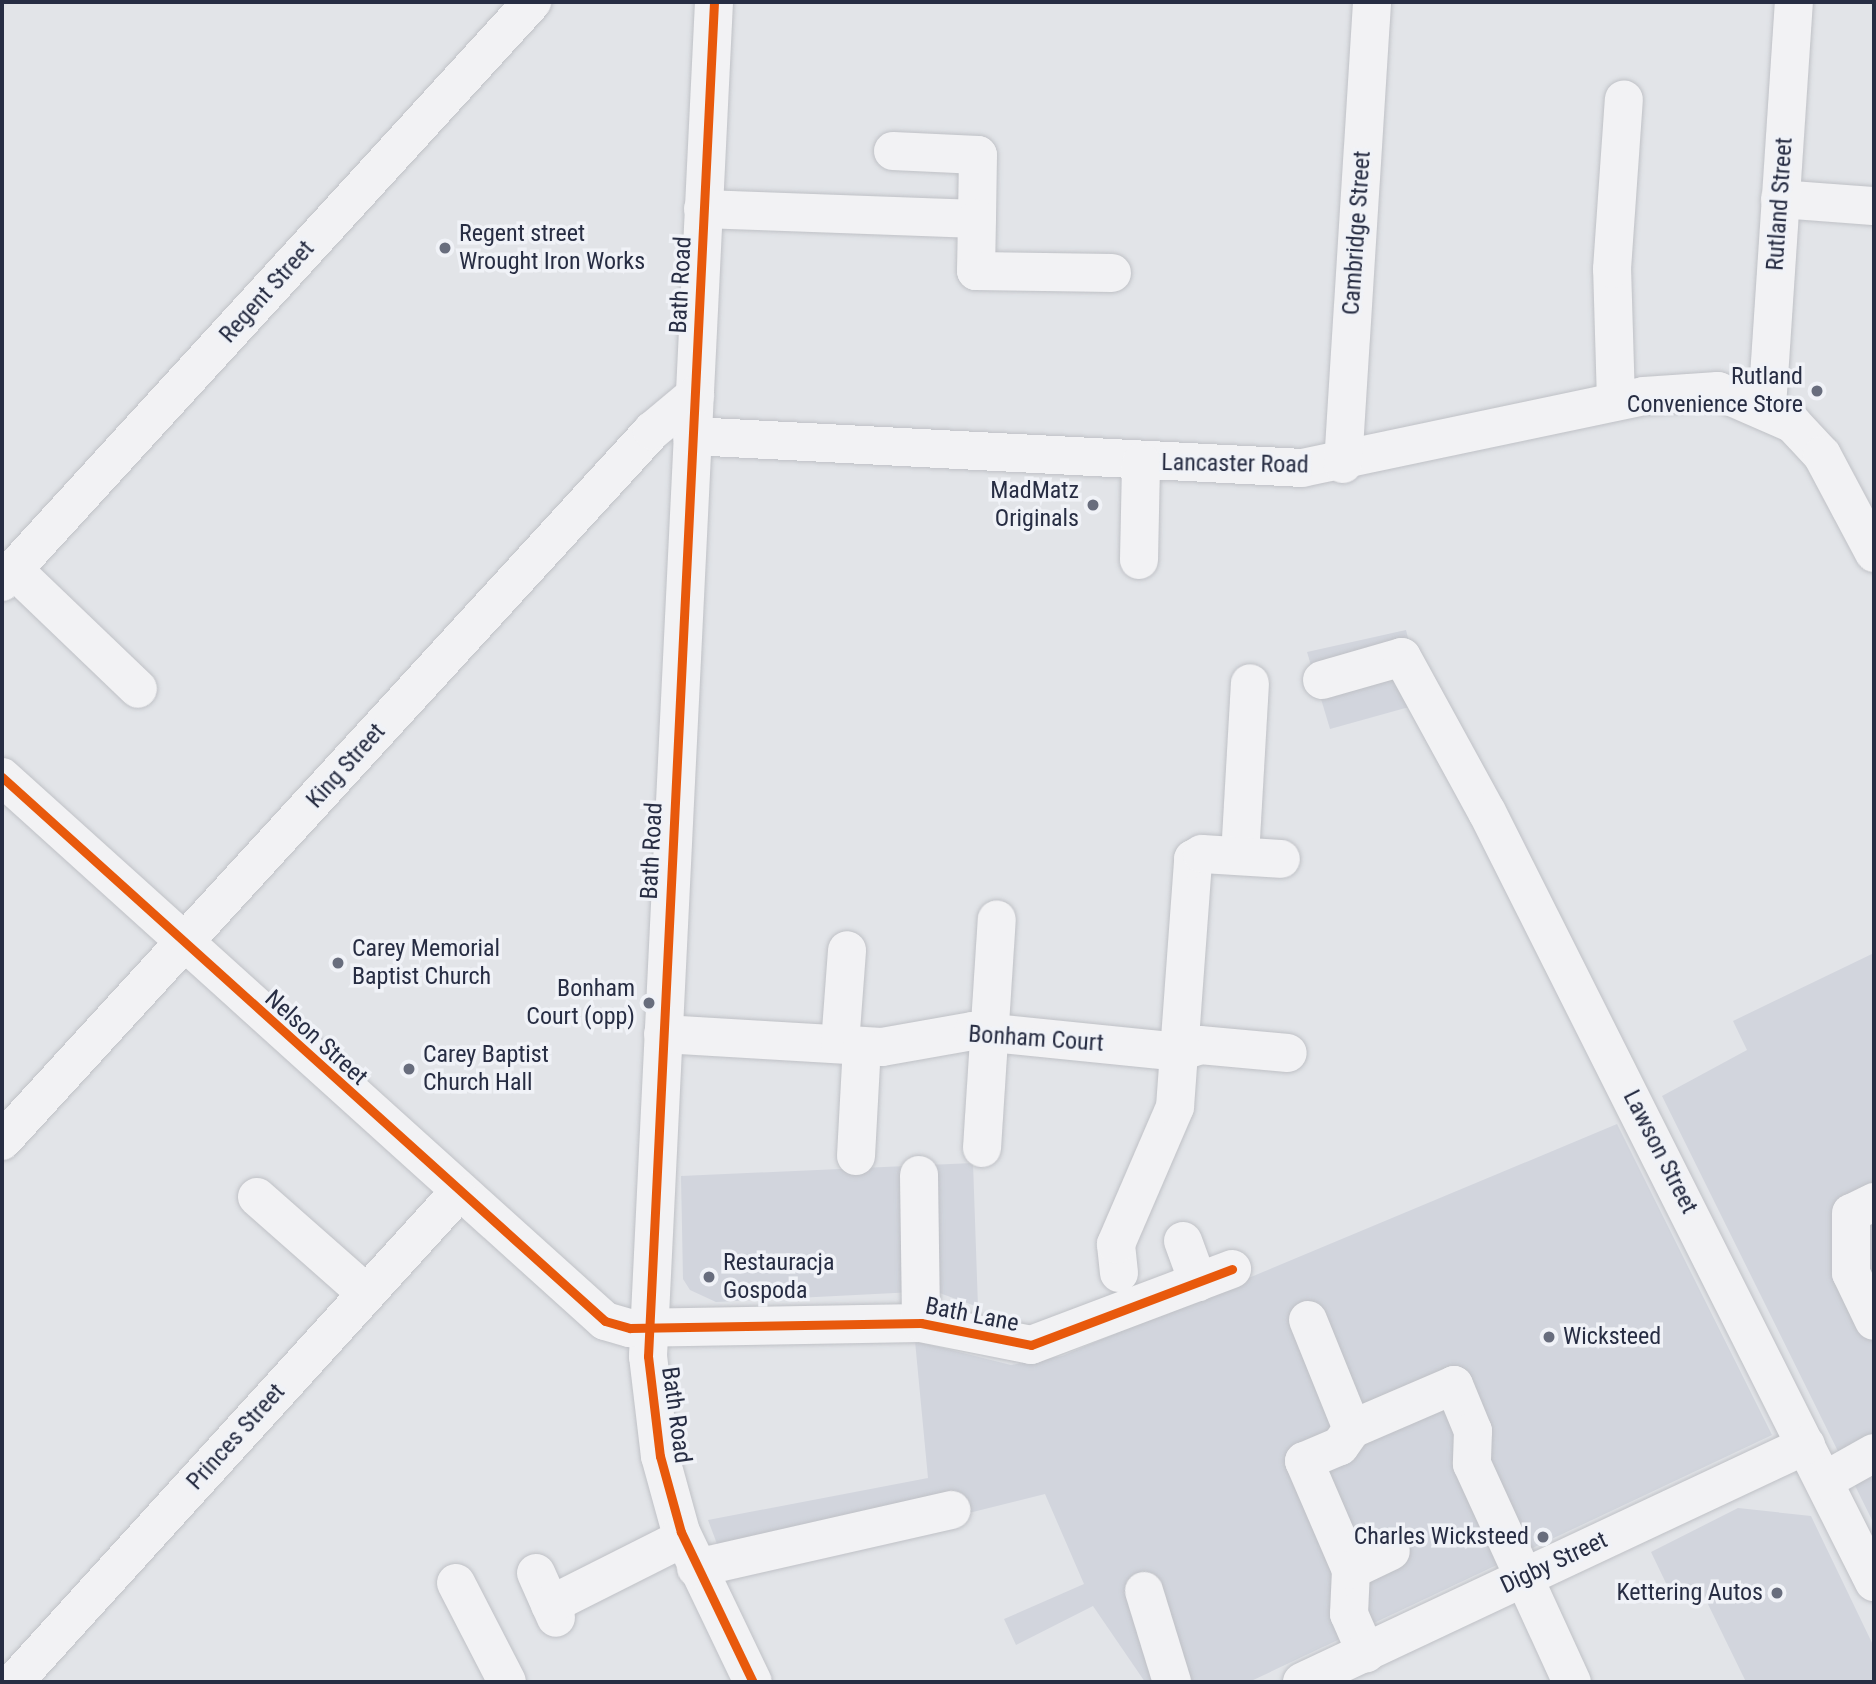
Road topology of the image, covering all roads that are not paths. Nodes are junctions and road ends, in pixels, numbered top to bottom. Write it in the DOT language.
graph roads {
  1 [pos="532,2"];
  2 [pos="715,2"];
  3 [pos="1371,2"];
  4 [pos="1794,2"];
  5 [pos="1624,99"];
  6 [pos="893,151"];
  7 [pos="1780,200"];
  8 [pos="1874,206"];
  9 [pos="703,209"];
  10 [pos="977,219"];
  11 [pos="1112,274"];
  12 [pos="695,395"];
  13 [pos="1616,401"];
  14 [pos="1768,407"];
  15 [pos="692,436"];
  16 [pos="1142,462"];
  17 [pos="1343,464"];
  18 [pos="1874,553"];
  19 [pos="1139,560"];
  20 [pos="7,576"];
  21 [pos="1322,680"];
  22 [pos="1250,683"];
  23 [pos="138,689"];
  24 [pos="2,777"];
  25 [pos="1240,856"];
  26 [pos="1281,859"];
  27 [pos="998,919"];
  28 [pos="184,943"];
  29 [pos="846,950"];
  30 [pos="990,1032"];
  31 [pos="663,1034"];
  32 [pos="851,1045"];
  33 [pos="1190,1049"];
  34 [pos="1288,1054"];
  35 [pos="2,1141"];
  36 [pos="982,1148"];
  37 [pos="856,1156"];
  38 [pos="919,1175"];
  39 [pos="458,1193"];
  40 [pos="257,1197"];
  41 [pos="1874,1202"];
  42 [pos="1183,1241"];
  43 [pos="1119,1273"];
  44 [pos="366,1293"];
  45 [pos="1308,1320"];
  46 [pos="1874,1321"];
  47 [pos="921,1323"];
  48 [pos="649,1327"];
  49 [pos="1352,1429"];
  50 [pos="1806,1445"];
  51 [pos="1874,1453"];
  52 [pos="1824,1481"];
  53 [pos="951,1510"];
  54 [pos="1391,1551"];
  55 [pos="689,1553"];
  56 [pos="1351,1570"];
  57 [pos="1522,1579"];
  58 [pos="1874,1582"];
  59 [pos="456,1583"];
  60 [pos="1144,1591"];
  61 [pos="548,1599"];
  62 [pos="1366,1653"];
  63 [pos="14,1682"];
  64 [pos="507,1682"];
  65 [pos="753,1682"];
  66 [pos="1171,1682"];
  67 [pos="1302,1682"];
  68 [pos="1572,1682"];
  1 -- 20 [label="street, Regent Street"];
  2 -- 9 [label="street, Bath Road"];
  3 -- 17 [label="street, Cambridge Street"];
  4 -- 7 [label="street, Rutland Street"];
  5 -- 13 [label="street"];
  6 -- 10 [label="street"];
  7 -- 8 [label="street"];
  7 -- 14 [label="street, Rutland Street"];
  9 -- 10 [label="street"];
  9 -- 12 [label="street, Bath Road"];
  10 -- 11 [label="street"];
  12 -- 15 [label="street, Bath Road"];
  12 -- 28 [label="street, King Street"];
  13 -- 14 [label="street, Lancaster Road"];
  13 -- 17 [label="street, Lancaster Road"];
  14 -- 18 [label="street"];
  15 -- 16 [label="street, Lancaster Road"];
  15 -- 31 [label="street, Bath Road"];
  16 -- 17 [label="street, Lancaster Road"];
  16 -- 19 [label="street"];
  20 -- 23 [label="street"];
  21 -- 50 [label="street, Lawson Street"];
  22 -- 25 [label="street"];
  24 -- 28 [label="street, Nelson Street"];
  25 -- 26 [label="street"];
  25 -- 33 [label="street"];
  27 -- 30 [label="street"];
  28 -- 35 [label="street, King Street"];
  28 -- 39 [label="street, Nelson Street"];
  29 -- 32 [label="street"];
  30 -- 32 [label="street, Bonham Court"];
  30 -- 33 [label="street, Bonham Court"];
  30 -- 36 [label="street"];
  31 -- 32 [label="street, Bonham Court"];
  31 -- 48 [label="street, Bath Road"];
  32 -- 37 [label="street"];
  33 -- 34 [label="street, Bonham Court"];
  33 -- 43 [label="street"];
  38 -- 47 [label="street"];
  39 -- 44 [label="street, Princes Street"];
  39 -- 48 [label="street, Nelson Street"];
  40 -- 44 [label="street"];
  41 -- 46 [label="street"];
  42 -- 47 [label="street, Bath Lane"];
  44 -- 63 [label="street, Princes Street"];
  45 -- 49 [label="street"];
  47 -- 48 [label="street, Bath Lane"];
  48 -- 55 [label="street, Bath Road"];
  49 -- 56 [label="street"];
  49 -- 57 [label="street"];
  50 -- 52 [label="street, Lawson Street"];
  50 -- 57 [label="street, Digby Street"];
  51 -- 52 [label="street"];
  52 -- 58 [label="street, Lawson Street"];
  53 -- 55 [label="street"];
  54 -- 56 [label="street"];
  55 -- 61 [label="street"];
  55 -- 65 [label="street, Bath Road"];
  56 -- 62 [label="street"];
  57 -- 62 [label="street, Digby Street"];
  57 -- 68 [label="street"];
  59 -- 64 [label="street"];
  60 -- 66 [label="street"];
  62 -- 67 [label="street, Digby Street"];
}
